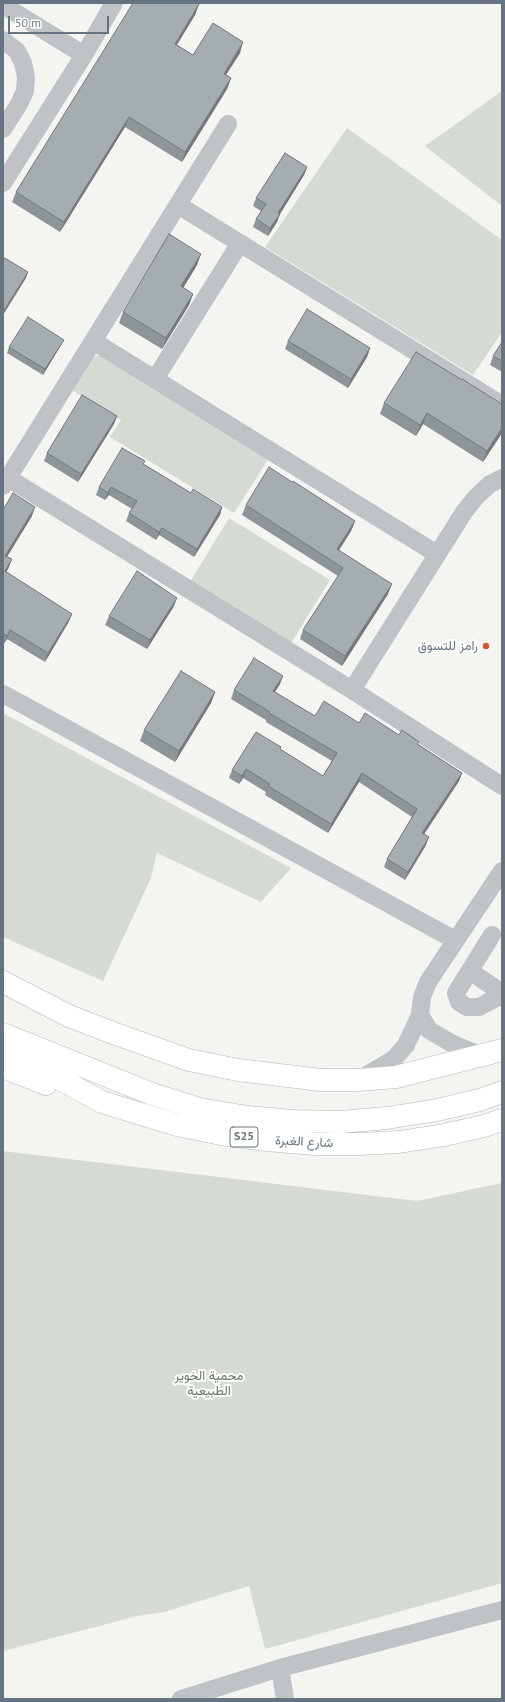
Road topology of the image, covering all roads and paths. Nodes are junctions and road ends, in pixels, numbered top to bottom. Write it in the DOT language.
graph roads {
  1 [pos="114,3"];
  2 [pos="3,5"];
  3 [pos="3,40"];
  4 [pos="84,55"];
  5 [pos="228,124"];
  6 [pos="3,129"];
  7 [pos="3,183"];
  8 [pos="178,205"];
  9 [pos="240,243"];
  10 [pos="93,341"];
  11 [pos="155,379"];
  12 [pos="502,405"];
  13 [pos="502,478"];
  14 [pos="5,482"];
  15 [pos="437,554"];
  16 [pos="352,690"];
  17 [pos="3,694"];
  18 [pos="502,786"];
  19 [pos="502,871"];
  20 [pos="469,921"];
  21 [pos="497,938"];
  22 [pos="455,940"];
  23 [pos="470,971"];
  24 [pos="3,982"];
  25 [pos="502,994"];
  26 [pos="420,1015"];
  27 [pos="3,1034"];
  28 [pos="3,1045"];
  29 [pos="492,1053"];
  30 [pos="3,1067"];
  31 [pos="358,1080"];
  32 [pos="502,1092"];
  33 [pos="102,1102"];
  34 [pos="502,1120"];
  35 [pos="502,1610"];
  36 [pos="280,1668"];
  37 [pos="182,1699"];
  38 [pos="285,1699"];
  1 -- 4 [label="street"];
  2 -- 4 [label="street"];
  3 -- 6 [label="street"];
  4 -- 7 [label="street"];
  5 -- 8 [label="street"];
  8 -- 9 [label="street"];
  8 -- 10 [label="street"];
  9 -- 11 [label="street"];
  9 -- 12 [label="street"];
  10 -- 11 [label="street"];
  10 -- 14 [label="street"];
  11 -- 15 [label="street"];
  13 -- 15 [label="street"];
  14 -- 16 [label="street"];
  15 -- 16 [label="street"];
  16 -- 18 [label="street"];
  17 -- 22 [label="street"];
  19 -- 20 [label="street"];
  20 -- 21 [label="street"];
  20 -- 22 [label="street"];
  21 -- 23 [label="street"];
  22 -- 26 [label="street"];
  23 -- 25 [label="street"];
  23 -- 25 [label="street"];
  24 -- 31 [label="main road"];
  26 -- 29 [label="street"];
  26 -- 31 [label="street"];
  27 -- 32 [label="main road"];
  28 -- 33 [label="main road, شارع الغبرة / S25"];
  29 -- 31 [label="main road"];
  30 -- 33 [label="main road"];
  33 -- 34 [label="main road, شارع الغبرة / S25"];
  35 -- 36 [label="street"];
  36 -- 37 [label="street"];
  36 -- 38 [label="street"];
}
